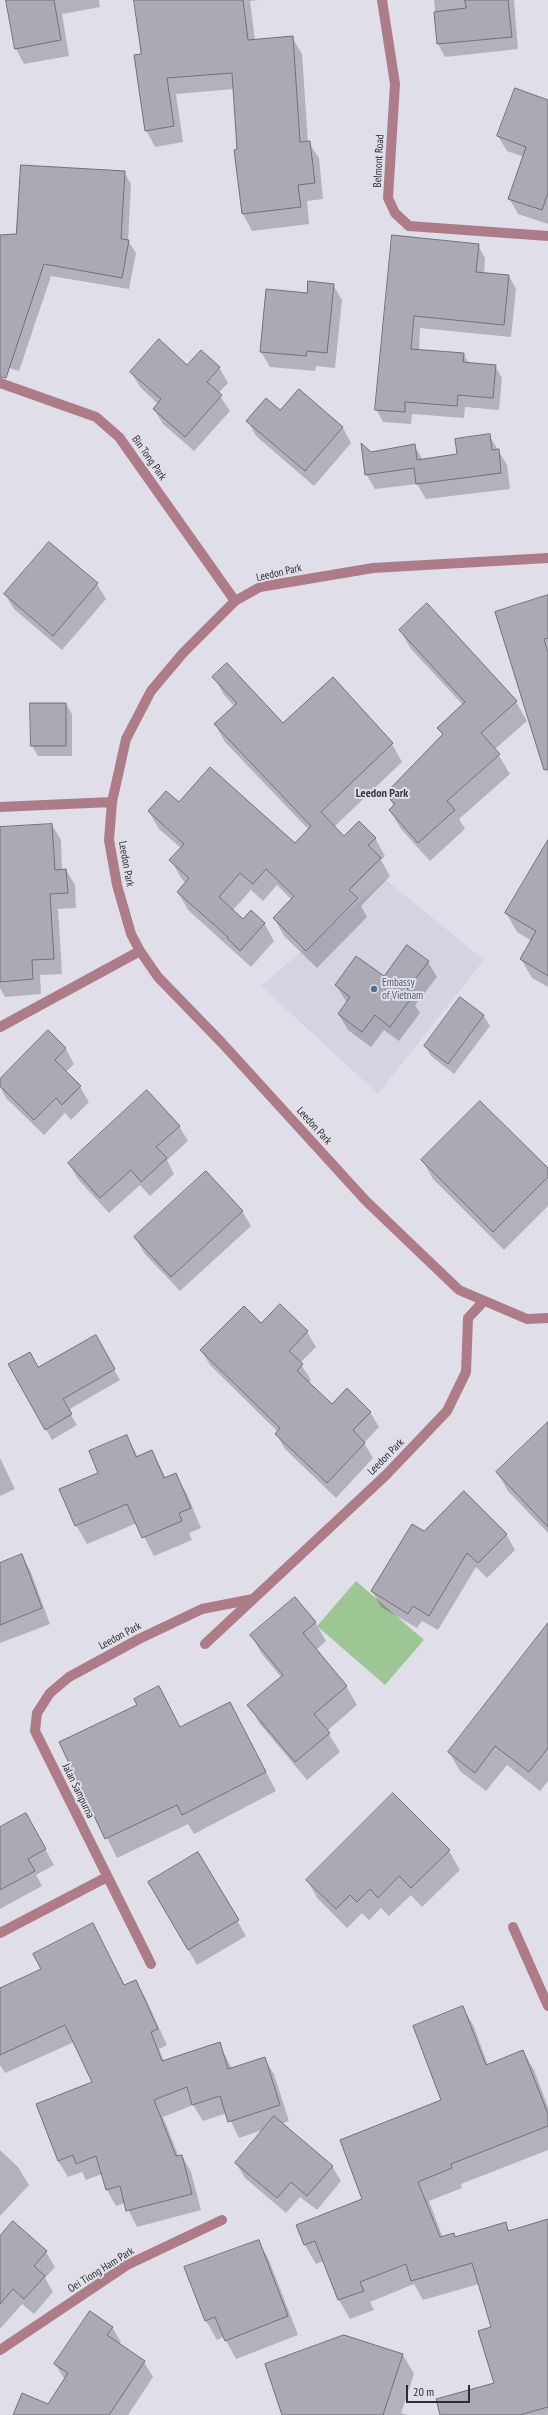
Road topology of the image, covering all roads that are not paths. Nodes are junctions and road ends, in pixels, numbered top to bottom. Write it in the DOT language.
graph roads {
  1 [pos="382,0"];
  2 [pos="548,236"];
  3 [pos="0,383"];
  4 [pos="548,558"];
  5 [pos="235,601"];
  6 [pos="112,802"];
  7 [pos="0,807"];
  8 [pos="140,951"];
  9 [pos="0,1027"];
  10 [pos="483,1302"];
  11 [pos="548,1318"];
  12 [pos="253,1599"];
  13 [pos="205,1644"];
  14 [pos="37,1713"];
  15 [pos="107,1877"];
  16 [pos="513,1927"];
  17 [pos="0,1933"];
  18 [pos="151,1964"];
  19 [pos="548,2006"];
  20 [pos="222,2220"];
  21 [pos="0,2350"];
  1 -- 2 [label="street, Belmont Road"];
  3 -- 5 [label="street, Bin Tong Park"];
  4 -- 5 [label="street, Leedon Park"];
  5 -- 6 [label="street, Leedon Park"];
  6 -- 7 [label="street"];
  6 -- 8 [label="street, Leedon Park"];
  8 -- 9 [label="street"];
  8 -- 10 [label="street, Leedon Park"];
  10 -- 11 [label="street, Leedon Park"];
  10 -- 12 [label="street, Leedon Park"];
  12 -- 13 [label="street, Leedon Park"];
  12 -- 14 [label="street, Leedon Park"];
  14 -- 15 [label="street, Jalan Sampurna"];
  15 -- 17 [label="street"];
  15 -- 18 [label="street, Jalan Sampurna"];
  16 -- 19 [label="street"];
  20 -- 21 [label="street, Oei Tiong Ham Park"];
}
